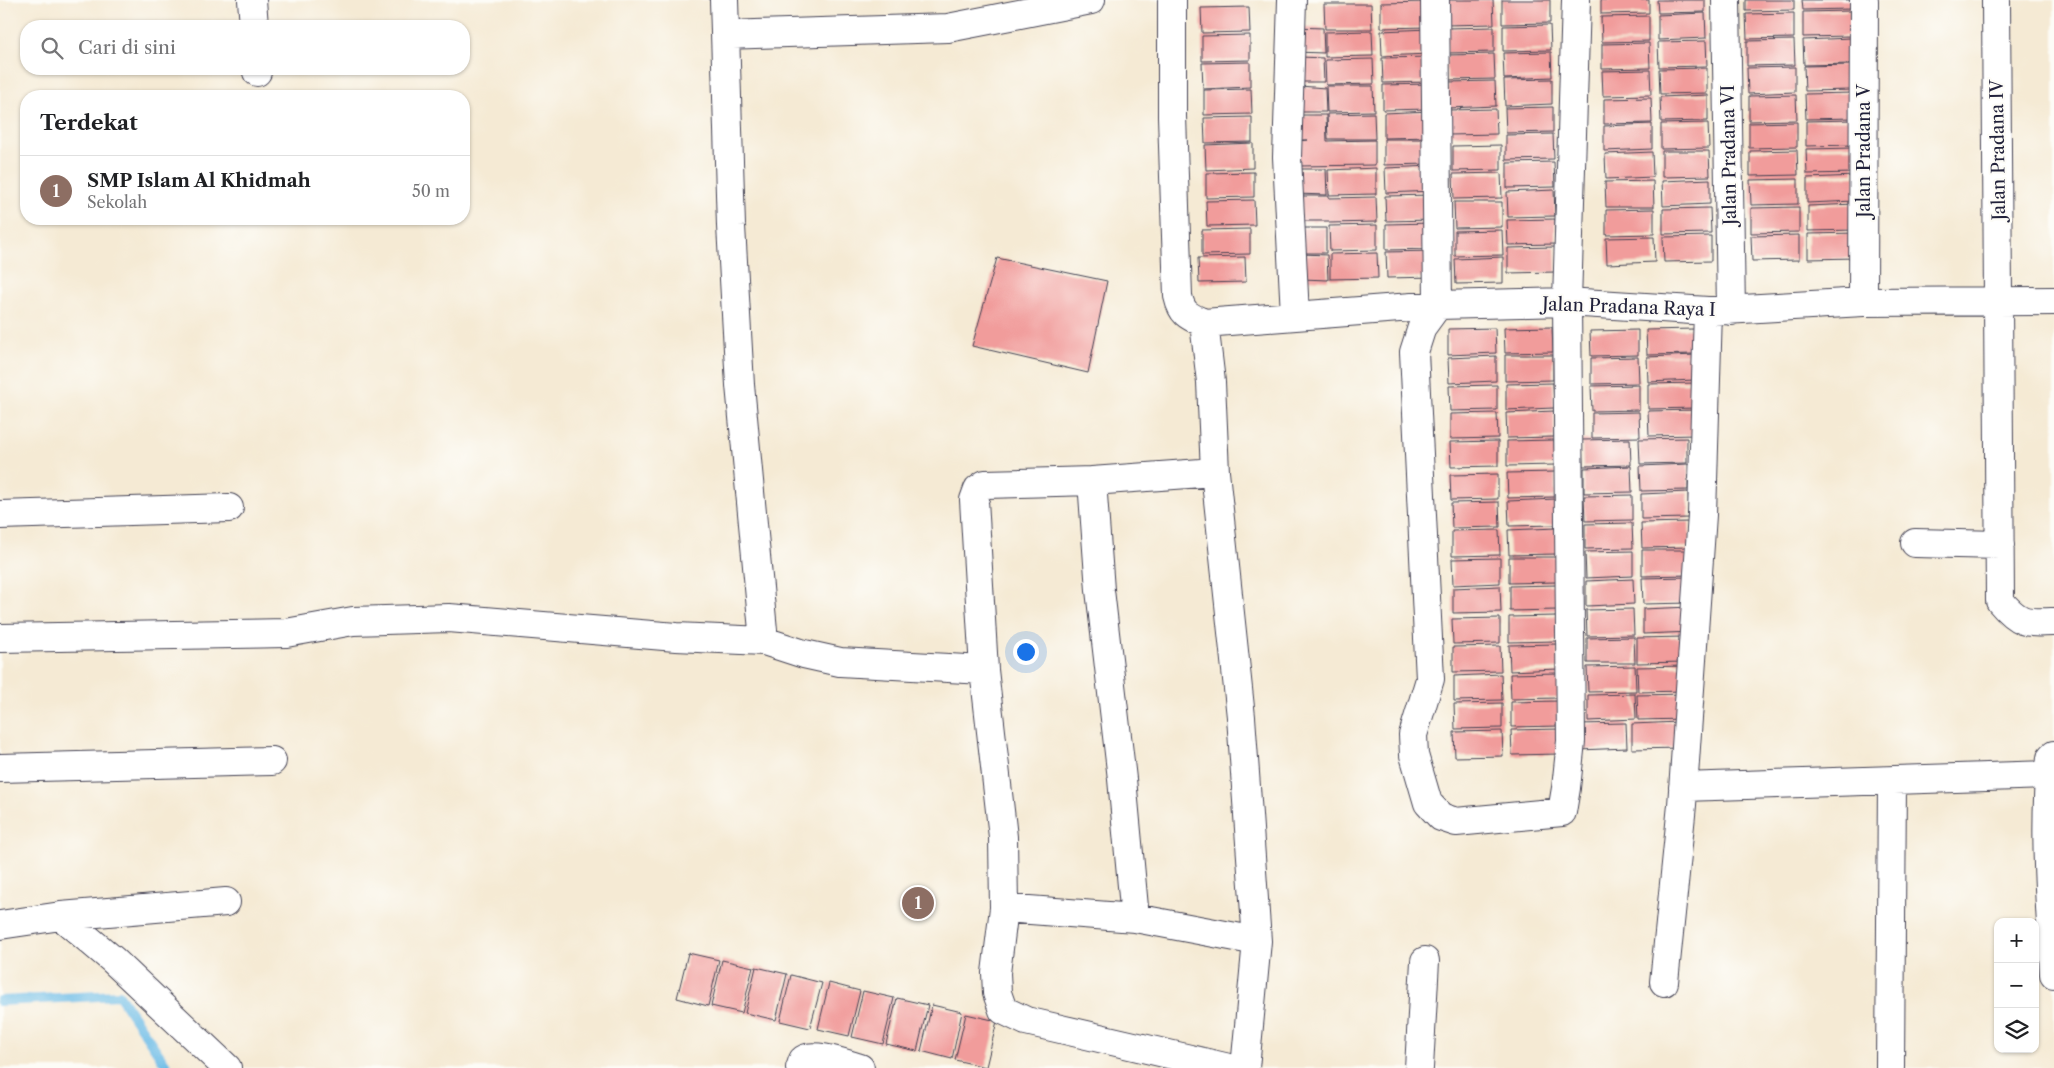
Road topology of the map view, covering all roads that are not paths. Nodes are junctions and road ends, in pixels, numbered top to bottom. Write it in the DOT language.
graph roads {
  1 [pos="252,0"];
  2 [pos="724,0"];
  3 [pos="1091,0"];
  4 [pos="1172,0"];
  5 [pos="1292,0"];
  6 [pos="1435,0"];
  7 [pos="1576,0"];
  8 [pos="1726,0"];
  9 [pos="1864,0"];
  10 [pos="1996,0"];
  11 [pos="254,20"];
  12 [pos="726,35"];
  13 [pos="2000,301"];
  14 [pos="2054,301"];
  15 [pos="1567,302"];
  16 [pos="1863,302"];
  17 [pos="1438,305"];
  18 [pos="1720,311"];
  19 [pos="1295,315"];
  20 [pos="1204,323"];
  21 [pos="1215,472"];
  22 [pos="1092,481"];
  23 [pos="229,508"];
  24 [pos="0,515"];
  25 [pos="1915,543"];
  26 [pos="2000,545"];
  27 [pos="2054,622"];
  28 [pos="0,638"];
  29 [pos="764,641"];
  30 [pos="984,670"];
  31 [pos="272,761"];
  32 [pos="2052,765"];
  33 [pos="0,768"];
  34 [pos="1892,781"];
  35 [pos="1683,787"];
  36 [pos="226,902"];
  37 [pos="1004,908"];
  38 [pos="61,916"];
  39 [pos="1135,918"];
  40 [pos="0,925"];
  41 [pos="1256,940"];
  42 [pos="1425,962"];
  43 [pos="2054,974"];
  44 [pos="1664,982"];
  45 [pos="228,1068"];
  46 [pos="800,1068"];
  47 [pos="860,1068"];
  48 [pos="1228,1068"];
  49 [pos="1245,1068"];
  50 [pos="1419,1068"];
  51 [pos="1890,1068"];
  1 -- 11 [label="street"];
  2 -- 12 [label="street"];
  3 -- 12 [label="street"];
  4 -- 20 [label="street"];
  5 -- 19 [label="street"];
  6 -- 17 [label="street"];
  7 -- 15 [label="street"];
  8 -- 18 [label="street, Jalan Pradana VI"];
  9 -- 16 [label="street, Jalan Pradana V"];
  10 -- 13 [label="street, Jalan Pradana IV"];
  12 -- 29 [label="street"];
  13 -- 14 [label="street, Jalan Pradana Raya I"];
  13 -- 16 [label="street, Jalan Pradana Raya I"];
  13 -- 26 [label="street, Jalan Pradana IV"];
  15 -- 17 [label="street, Jalan Pradana Raya I"];
  15 -- 17 [label="street"];
  15 -- 18 [label="street, Jalan Pradana Raya I"];
  16 -- 18 [label="street, Jalan Pradana Raya I"];
  17 -- 19 [label="street, Jalan Pradana Raya I"];
  18 -- 35 [label="street, Jalan Pradana VI"];
  19 -- 20 [label="street, Jalan Pradana Raya I"];
  20 -- 21 [label="street"];
  21 -- 22 [label="street"];
  21 -- 41 [label="street"];
  22 -- 30 [label="street"];
  22 -- 39 [label="street"];
  23 -- 24 [label="street"];
  25 -- 26 [label="street"];
  26 -- 27 [label="street, Jalan Pradana IV"];
  28 -- 29 [label="street"];
  29 -- 30 [label="street"];
  30 -- 37 [label="street"];
  31 -- 33 [label="street"];
  32 -- 34 [label="street"];
  32 -- 43 [label="street"];
  34 -- 35 [label="street"];
  34 -- 51 [label="street"];
  35 -- 44 [label="street, Jalan Pradana VI"];
  36 -- 38 [label="street"];
  37 -- 39 [label="street"];
  37 -- 48 [label="street"];
  38 -- 40 [label="street"];
  38 -- 45 [label="street"];
  39 -- 41 [label="street"];
  41 -- 49 [label="street"];
  42 -- 50 [label="street"];
  46 -- 47 [label="street"];
}
